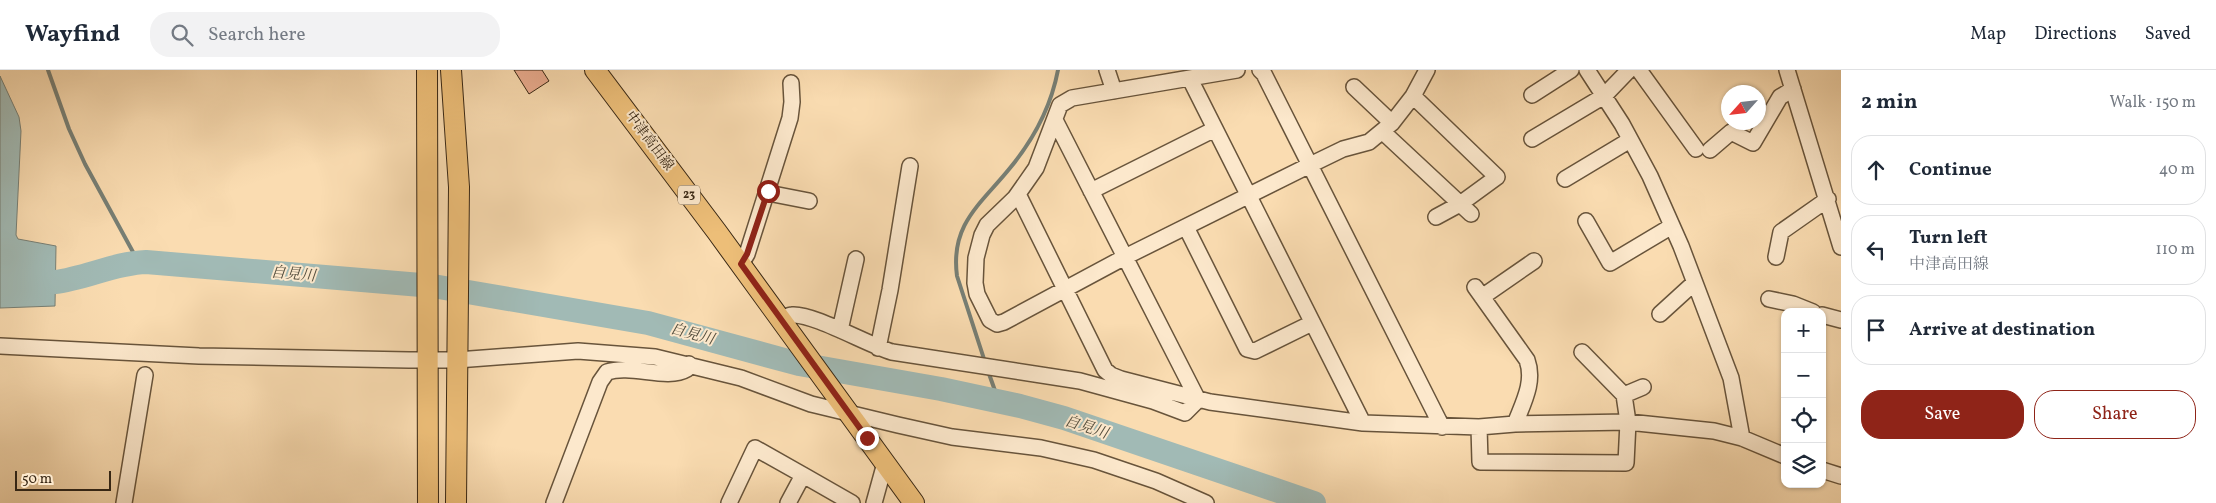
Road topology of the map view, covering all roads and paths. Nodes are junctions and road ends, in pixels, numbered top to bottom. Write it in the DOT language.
graph roads {
  1 [pos="427,70"];
  2 [pos="451,70"];
  3 [pos="595,70"];
  4 [pos="1107,70"];
  5 [pos="1237,70"];
  6 [pos="1260,70"];
  7 [pos="1427,70"];
  8 [pos="1571,70"];
  9 [pos="1587,70"];
  10 [pos="1629,70"];
  11 [pos="1639,70"];
  12 [pos="1787,70"];
  13 [pos="1190,79"];
  14 [pos="791,83"];
  15 [pos="1354,87"];
  16 [pos="1793,89"];
  17 [pos="1114,91"];
  18 [pos="1532,95"];
  19 [pos="1412,96"];
  20 [pos="1604,96"];
  21 [pos="1055,120"];
  22 [pos="1388,127"];
  23 [pos="1215,129"];
  24 [pos="1532,139"];
  25 [pos="1630,140"];
  26 [pos="1310,165"];
  27 [pos="910,166"];
  28 [pos="1565,179"];
  29 [pos="1091,191"];
  30 [pos="768,193"];
  31 [pos="1018,194"];
  32 [pos="1248,196"];
  33 [pos="809,201"];
  34 [pos="1833,208"];
  35 [pos="1465,209"];
  36 [pos="1436,217"];
  37 [pos="1586,221"];
  38 [pos="1672,226"];
  39 [pos="1186,227"];
  40 [pos="1841,247"];
  41 [pos="1125,257"];
  42 [pos="1776,257"];
  43 [pos="856,259"];
  44 [pos="1534,261"];
  45 [pos="741,264"];
  46 [pos="1694,283"];
  47 [pos="1065,288"];
  48 [pos="1769,299"];
  49 [pos="1802,308"];
  50 [pos="1660,314"];
  51 [pos="1826,316"];
  52 [pos="781,320"];
  53 [pos="1841,320"];
  54 [pos="1312,323"];
  55 [pos="840,330"];
  56 [pos="0,346"];
  57 [pos="878,348"];
  58 [pos="1582,352"];
  59 [pos="457,360"];
  60 [pos="689,364"];
  61 [pos="145,375"];
  62 [pos="1644,387"];
  63 [pos="1624,396"];
  64 [pos="1198,400"];
  65 [pos="845,407"];
  66 [pos="1628,422"];
  67 [pos="1363,423"];
  68 [pos="1515,424"];
  69 [pos="1442,427"];
  70 [pos="1479,427"];
  71 [pos="1742,438"];
  72 [pos="1781,454"];
  73 [pos="885,463"];
  74 [pos="1826,471"];
  75 [pos="803,475"];
  76 [pos="1841,476"];
  77 [pos="124,503"];
  78 [pos="428,503"];
  79 [pos="456,503"];
  80 [pos="554,503"];
  81 [pos="729,503"];
  82 [pos="788,503"];
  83 [pos="852,503"];
  84 [pos="874,503"];
  85 [pos="914,503"];
  86 [pos="1206,503"];
  1 -- 78 [label="main road"];
  2 -- 59 [label="main road"];
  3 -- 45 [label="main road, 中津高田線 / 23"];
  4 -- 17 [label="street"];
  5 -- 13 [label="street"];
  6 -- 26 [label="street"];
  7 -- 19 [label="street"];
  8 -- 18 [label="street"];
  9 -- 20 [label="street"];
  10 -- 20 [label="street"];
  11 -- 16 [label="street"];
  12 -- 16 [label="street"];
  13 -- 17 [label="street"];
  13 -- 23 [label="street"];
  14 -- 30 [label="street"];
  15 -- 22 [label="street"];
  16 -- 34 [label="street"];
  17 -- 21 [label="street"];
  19 -- 22 [label="street"];
  19 -- 35 [label="street"];
  20 -- 24 [label="street"];
  20 -- 25 [label="street"];
  21 -- 29 [label="street"];
  21 -- 31 [label="street"];
  22 -- 26 [label="street"];
  22 -- 35 [label="street"];
  23 -- 29 [label="street"];
  23 -- 32 [label="street"];
  25 -- 28 [label="street"];
  25 -- 38 [label="street"];
  26 -- 32 [label="street"];
  26 -- 69 [label="street"];
  27 -- 57 [label="street"];
  29 -- 41 [label="street"];
  30 -- 33 [label="street"];
  30 -- 45 [label="street"];
  31 -- 47 [label="street"];
  31 -- 47 [label="street"];
  32 -- 39 [label="street"];
  32 -- 54 [label="street"];
  34 -- 40 [label="street"];
  34 -- 42 [label="street"];
  35 -- 36 [label="street"];
  37 -- 38 [label="street"];
  38 -- 46 [label="street"];
  39 -- 41 [label="street"];
  39 -- 54 [label="street"];
  41 -- 47 [label="street"];
  41 -- 64 [label="street"];
  43 -- 55 [label="street"];
  44 -- 68 [label="street"];
  45 -- 52 [label="main road, 中津高田線 / 23"];
  46 -- 50 [label="street"];
  46 -- 71 [label="street"];
  47 -- 64 [label="street"];
  48 -- 49 [label="street"];
  51 -- 53 [label="street"];
  52 -- 55 [label="street"];
  52 -- 65 [label="main road, 中津高田線 / 23"];
  54 -- 67 [label="street"];
  55 -- 57 [label="street"];
  56 -- 59 [label="street"];
  57 -- 64 [label="street"];
  58 -- 63 [label="street"];
  59 -- 60 [label="street"];
  59 -- 79 [label="main road"];
  60 -- 65 [label="street"];
  60 -- 80 [label="street"];
  61 -- 77 [label="street"];
  62 -- 63 [label="street"];
  63 -- 66 [label="street"];
  64 -- 67 [label="street"];
  65 -- 73 [label="main road, 中津高田線 / 23"];
  65 -- 86 [label="street"];
  66 -- 68 [label="street"];
  66 -- 70 [label="street"];
  66 -- 71 [label="street"];
  67 -- 69 [label="street"];
  68 -- 70 [label="street"];
  69 -- 70 [label="street"];
  71 -- 72 [label="street"];
  73 -- 84 [label="street"];
  73 -- 85 [label="main road, 中津高田線 / 23"];
  74 -- 76 [label="street"];
  75 -- 81 [label="street"];
  75 -- 82 [label="street"];
  75 -- 83 [label="street"];
}
